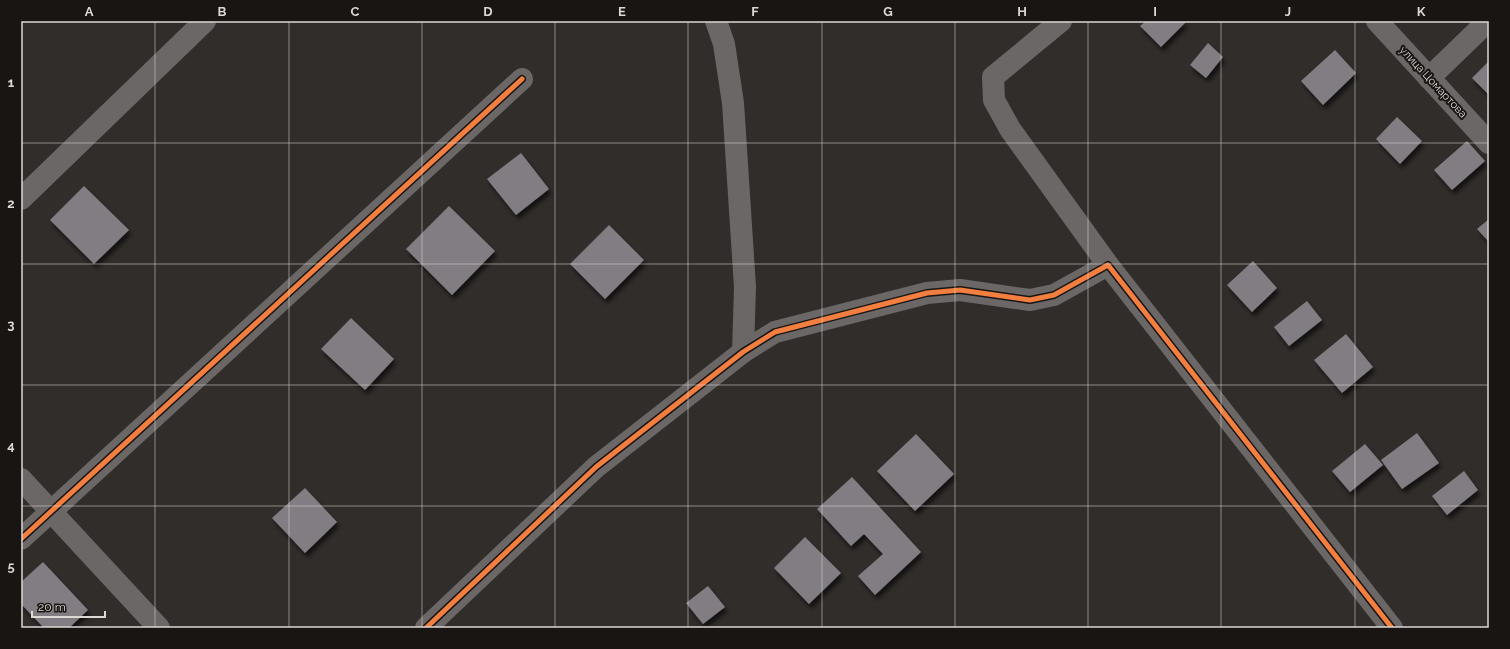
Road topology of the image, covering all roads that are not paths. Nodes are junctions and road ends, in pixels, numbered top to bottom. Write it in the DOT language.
graph roads {
  1 [pos="205,21"];
  2 [pos="716,21"];
  3 [pos="1377,21"];
  4 [pos="1488,21"];
  5 [pos="1052,24"];
  6 [pos="1429,78"];
  7 [pos="522,79"];
  8 [pos="1489,143"];
  9 [pos="21,199"];
  10 [pos="1108,265"];
  11 [pos="743,352"];
  12 [pos="21,479"];
  13 [pos="51,511"];
  14 [pos="21,539"];
  15 [pos="1388,626"];
  16 [pos="159,628"];
  17 [pos="426,628"];
  1 -- 9 [label="street"];
  2 -- 11 [label="street"];
  3 -- 6 [label="street, улица Цомартова"];
  4 -- 6 [label="street"];
  5 -- 10 [label="street"];
  6 -- 8 [label="street, улица Цомартова"];
  7 -- 13 [label="street"];
  10 -- 11 [label="street"];
  10 -- 15 [label="street"];
  11 -- 17 [label="street"];
  12 -- 13 [label="street"];
  13 -- 14 [label="street"];
  13 -- 16 [label="street"];
}
